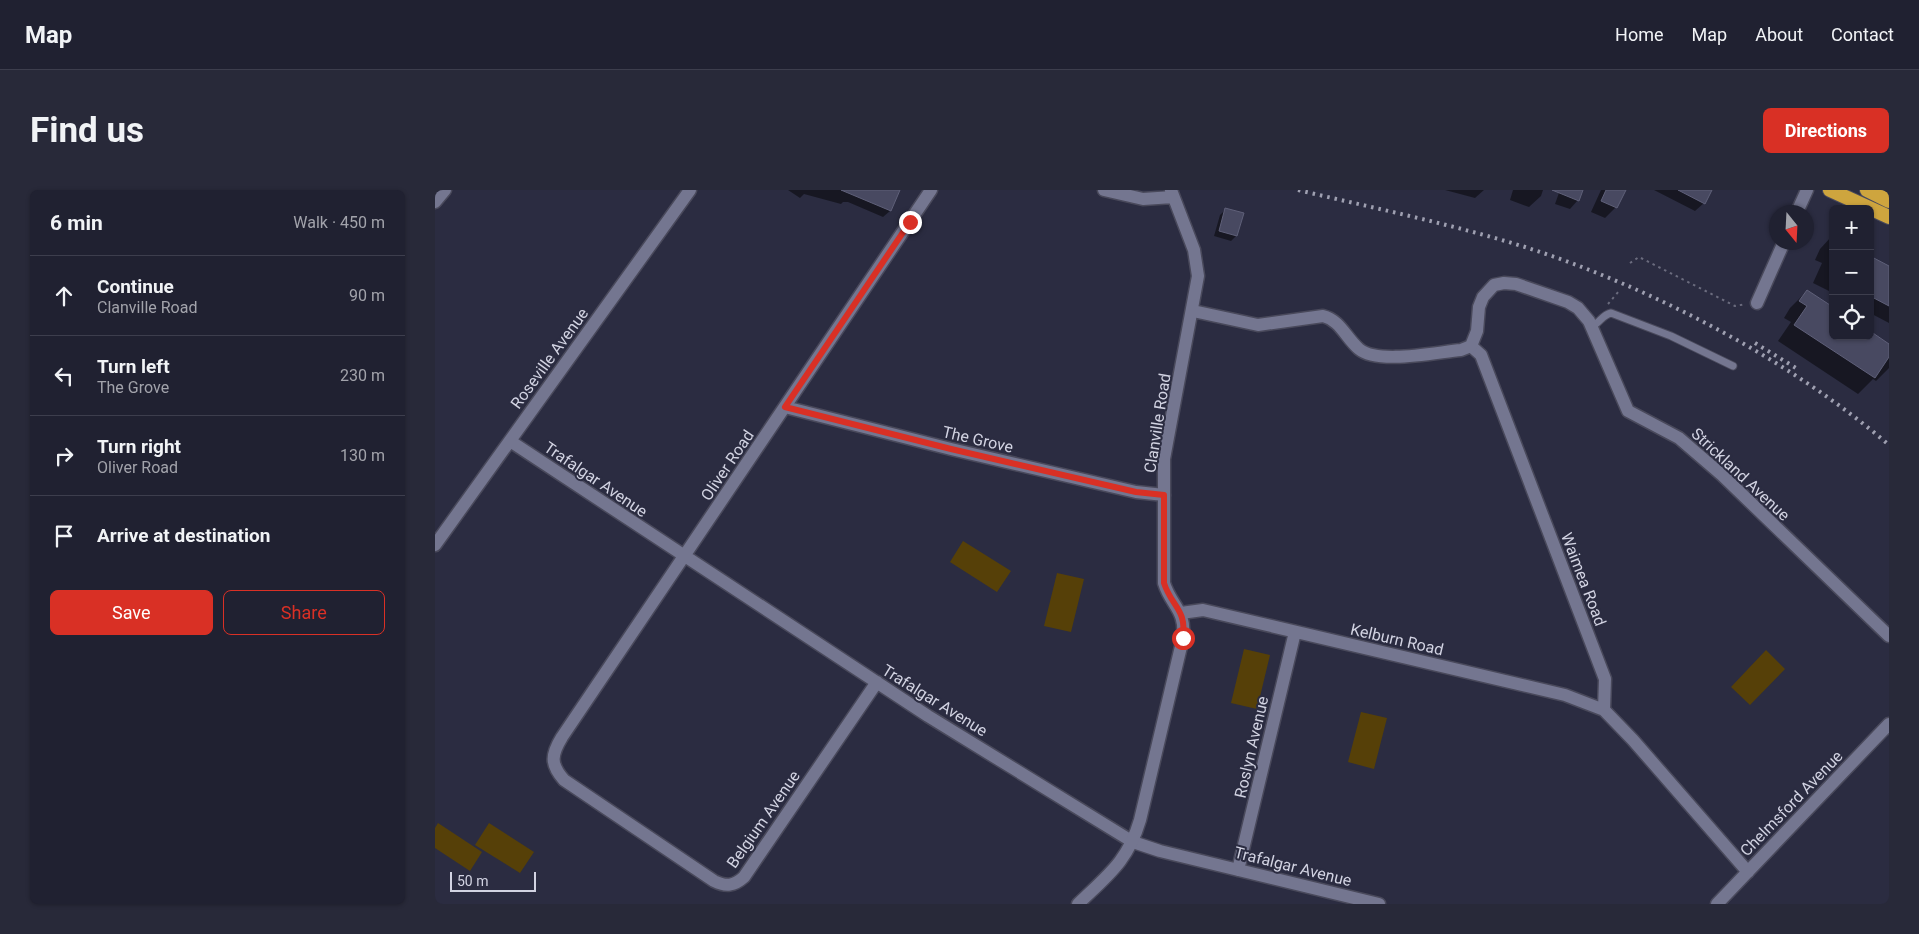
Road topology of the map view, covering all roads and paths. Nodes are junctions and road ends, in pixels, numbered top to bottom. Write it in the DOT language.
graph roads {
  1 [pos="445,190"];
  2 [pos="931,190"];
  3 [pos="1103,190"];
  4 [pos="1144,190"];
  5 [pos="1807,190"];
  6 [pos="1830,190"];
  7 [pos="1867,190"];
  8 [pos="685,192"];
  9 [pos="1172,193"];
  10 [pos="1131,197"];
  11 [pos="1889,201"];
  12 [pos="435,202"];
  13 [pos="1800,205"];
  14 [pos="1889,217"];
  15 [pos="1780,250"];
  16 [pos="1630,263"];
  17 [pos="1757,303"];
  18 [pos="1193,311"];
  19 [pos="1592,326"];
  20 [pos="1471,346"];
  21 [pos="1733,366"];
  22 [pos="785,407"];
  23 [pos="510,441"];
  24 [pos="1164,495"];
  25 [pos="435,545"];
  26 [pos="685,557"];
  27 [pos="1181,613"];
  28 [pos="1295,632"];
  29 [pos="1889,636"];
  30 [pos="877,682"];
  31 [pos="1604,710"];
  32 [pos="1889,724"];
  33 [pos="553,758"];
  34 [pos="1133,842"];
  35 [pos="1238,870"];
  36 [pos="1748,872"];
  37 [pos="1078,904"];
  38 [pos="1379,904"];
  39 [pos="1717,904"];
  1 -- 12 [label="street"];
  2 -- 22 [label="street, Oliver Road"];
  3 -- 10 [label="street"];
  4 -- 10 [label="street"];
  5 -- 13 [label="street"];
  6 -- 14 [label="highway"];
  7 -- 11 [label="highway"];
  8 -- 23 [label="street, Roseville Avenue"];
  9 -- 10 [label="street"];
  9 -- 18 [label="street, Clanville Road"];
  15 -- 17 [label="street"];
  16 -- 17 [label="path"];
  18 -- 20 [label="street"];
  18 -- 24 [label="street, Clanville Road"];
  19 -- 20 [label="street, Strickland Avenue"];
  19 -- 21 [label="lane"];
  19 -- 29 [label="street, Strickland Avenue"];
  20 -- 31 [label="street, Waimea Road"];
  22 -- 24 [label="street, The Grove"];
  22 -- 26 [label="street, Oliver Road"];
  23 -- 25 [label="street, Roseville Avenue"];
  23 -- 26 [label="street, Trafalgar Avenue"];
  24 -- 27 [label="street, Clanville Road"];
  26 -- 30 [label="street, Trafalgar Avenue"];
  26 -- 33 [label="street, Oliver Road"];
  27 -- 28 [label="street, Kelburn Road"];
  27 -- 34 [label="street, Clanville Road"];
  28 -- 31 [label="street, Kelburn Road"];
  28 -- 35 [label="street, Roslyn Avenue"];
  30 -- 33 [label="street, Belgium Avenue"];
  30 -- 34 [label="street, Trafalgar Avenue"];
  31 -- 36 [label="street"];
  32 -- 36 [label="street, Chelmsford Avenue"];
  34 -- 35 [label="street, Trafalgar Avenue"];
  34 -- 37 [label="street, Clanville Road"];
  35 -- 38 [label="street, Trafalgar Avenue"];
  36 -- 39 [label="street, Chelmsford Avenue"];
}
